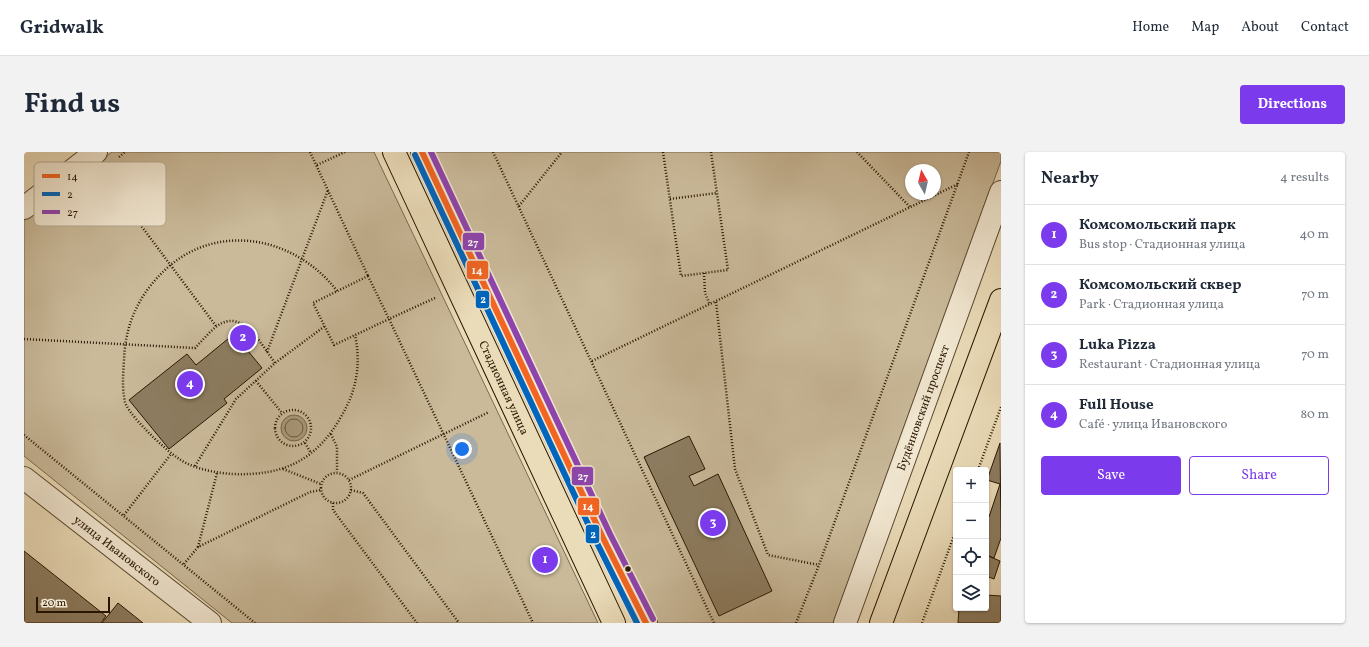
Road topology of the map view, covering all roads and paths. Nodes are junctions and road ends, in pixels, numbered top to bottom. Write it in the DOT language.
graph roads {
  1 [pos="310,152"];
  2 [pos="345,152"];
  3 [pos="394,152"];
  4 [pos="422,152"];
  5 [pos="493,152"];
  6 [pos="562,152"];
  7 [pos="663,152"];
  8 [pos="711,152"];
  9 [pos="857,152"];
  10 [pos="969,152"];
  11 [pos="90,154"];
  12 [pos="80,162"];
  13 [pos="317,165"];
  14 [pos="959,183"];
  15 [pos="328,190"];
  16 [pos="1001,192"];
  17 [pos="717,193"];
  18 [pos="670,199"];
  19 [pos="34,200"];
  20 [pos="519,207"];
  21 [pos="910,207"];
  22 [pos="24,208"];
  23 [pos="142,226"];
  24 [pos="301,258"];
  25 [pos="170,265"];
  26 [pos="704,273"];
  27 [pos="368,276"];
  28 [pos="337,291"];
  29 [pos="439,296"];
  30 [pos="1001,300"];
  31 [pos="716,302"];
  32 [pos="710,305"];
  33 [pos="389,319"];
  34 [pos="216,326"];
  35 [pos="325,326"];
  36 [pos="356,335"];
  37 [pos="24,338"];
  38 [pos="124,345"];
  39 [pos="267,353"];
  40 [pos="592,361"];
  41 [pos="275,363"];
  42 [pos="256,381"];
  43 [pos="1001,407"];
  44 [pos="494,409"];
  45 [pos="282,413"];
  46 [pos="24,434"];
  47 [pos="331,434"];
  48 [pos="443,434"];
  49 [pos="305,443"];
  50 [pos="311,453"];
  51 [pos="171,454"];
  52 [pos="195,466"];
  53 [pos="979,467"];
  54 [pos="283,469"];
  55 [pos="337,472"];
  56 [pos="217,473"];
  57 [pos="24,478"];
  58 [pos="349,480"];
  59 [pos="321,484"];
  60 [pos="320,490"];
  61 [pos="351,490"];
  62 [pos="333,503"];
  63 [pos="124,515"];
  64 [pos="953,538"];
  65 [pos="198,547"];
  66 [pos="184,564"];
  67 [pos="819,565"];
  68 [pos="210,623"];
  69 [pos="255,623"];
  70 [pos="417,623"];
  71 [pos="459,623"];
  72 [pos="533,623"];
  73 [pos="614,623"];
  74 [pos="646,623"];
  75 [pos="714,623"];
  76 [pos="796,623"];
  77 [pos="845,623"];
  78 [pos="881,623"];
  79 [pos="922,623"];
  1 -- 13 [label="path"];
  2 -- 13 [label="path"];
  3 -- 73 [label="main road, Стадионная улица"];
  4 -- 74 [label="street"];
  5 -- 20 [label="path"];
  6 -- 20 [label="path"];
  7 -- 18 [label="path"];
  8 -- 17 [label="path"];
  9 -- 21 [label="path"];
  10 -- 14 [label="path"];
  11 -- 12 [label="street"];
  13 -- 15 [label="path"];
  14 -- 21 [label="path"];
  14 -- 67 [label="path"];
  15 -- 24 [label="path"];
  15 -- 27 [label="path"];
  16 -- 77 [label="street, Будённовский проспект"];
  17 -- 18 [label="path"];
  17 -- 26 [label="path"];
  18 -- 26 [label="path"];
  19 -- 22 [label="street"];
  20 -- 40 [label="path"];
  21 -- 31 [label="path"];
  23 -- 25 [label="path"];
  24 -- 25 [label="path"];
  24 -- 28 [label="path"];
  24 -- 39 [label="path"];
  25 -- 34 [label="path"];
  25 -- 38 [label="path"];
  26 -- 32 [label="path"];
  27 -- 28 [label="path"];
  27 -- 33 [label="path"];
  28 -- 35 [label="path"];
  29 -- 33 [label="path"];
  30 -- 78 [label="main road"];
  31 -- 32 [label="path"];
  31 -- 67 [label="path"];
  32 -- 40 [label="path"];
  33 -- 36 [label="path"];
  33 -- 48 [label="path"];
  34 -- 38 [label="path"];
  34 -- 39 [label="path"];
  35 -- 36 [label="path"];
  35 -- 41 [label="path"];
  36 -- 47 [label="path"];
  37 -- 38 [label="path"];
  38 -- 51 [label="path"];
  39 -- 41 [label="path"];
  40 -- 75 [label="path"];
  41 -- 42 [label="path"];
  42 -- 45 [label="path"];
  42 -- 52 [label="path"];
  43 -- 53 [label="path"];
  44 -- 48 [label="path"];
  45 -- 49 [label="path"];
  45 -- 49 [label="path"];
  46 -- 63 [label="path"];
  47 -- 50 [label="path"];
  47 -- 55 [label="path"];
  48 -- 58 [label="path"];
  48 -- 72 [label="path"];
  49 -- 50 [label="path"];
  50 -- 54 [label="path"];
  51 -- 52 [label="path"];
  51 -- 63 [label="path"];
  52 -- 56 [label="path"];
  54 -- 56 [label="path"];
  54 -- 59 [label="path"];
  55 -- 58 [label="path"];
  55 -- 59 [label="path"];
  56 -- 65 [label="path"];
  57 -- 68 [label="street, улица Ивановского"];
  58 -- 61 [label="path"];
  59 -- 60 [label="path"];
  60 -- 62 [label="path"];
  60 -- 65 [label="path"];
  61 -- 62 [label="path"];
  61 -- 71 [label="path"];
  62 -- 70 [label="path"];
  63 -- 66 [label="path"];
  64 -- 79 [label="path"];
  65 -- 66 [label="path"];
  66 -- 69 [label="path"];
  67 -- 76 [label="path"];
}
